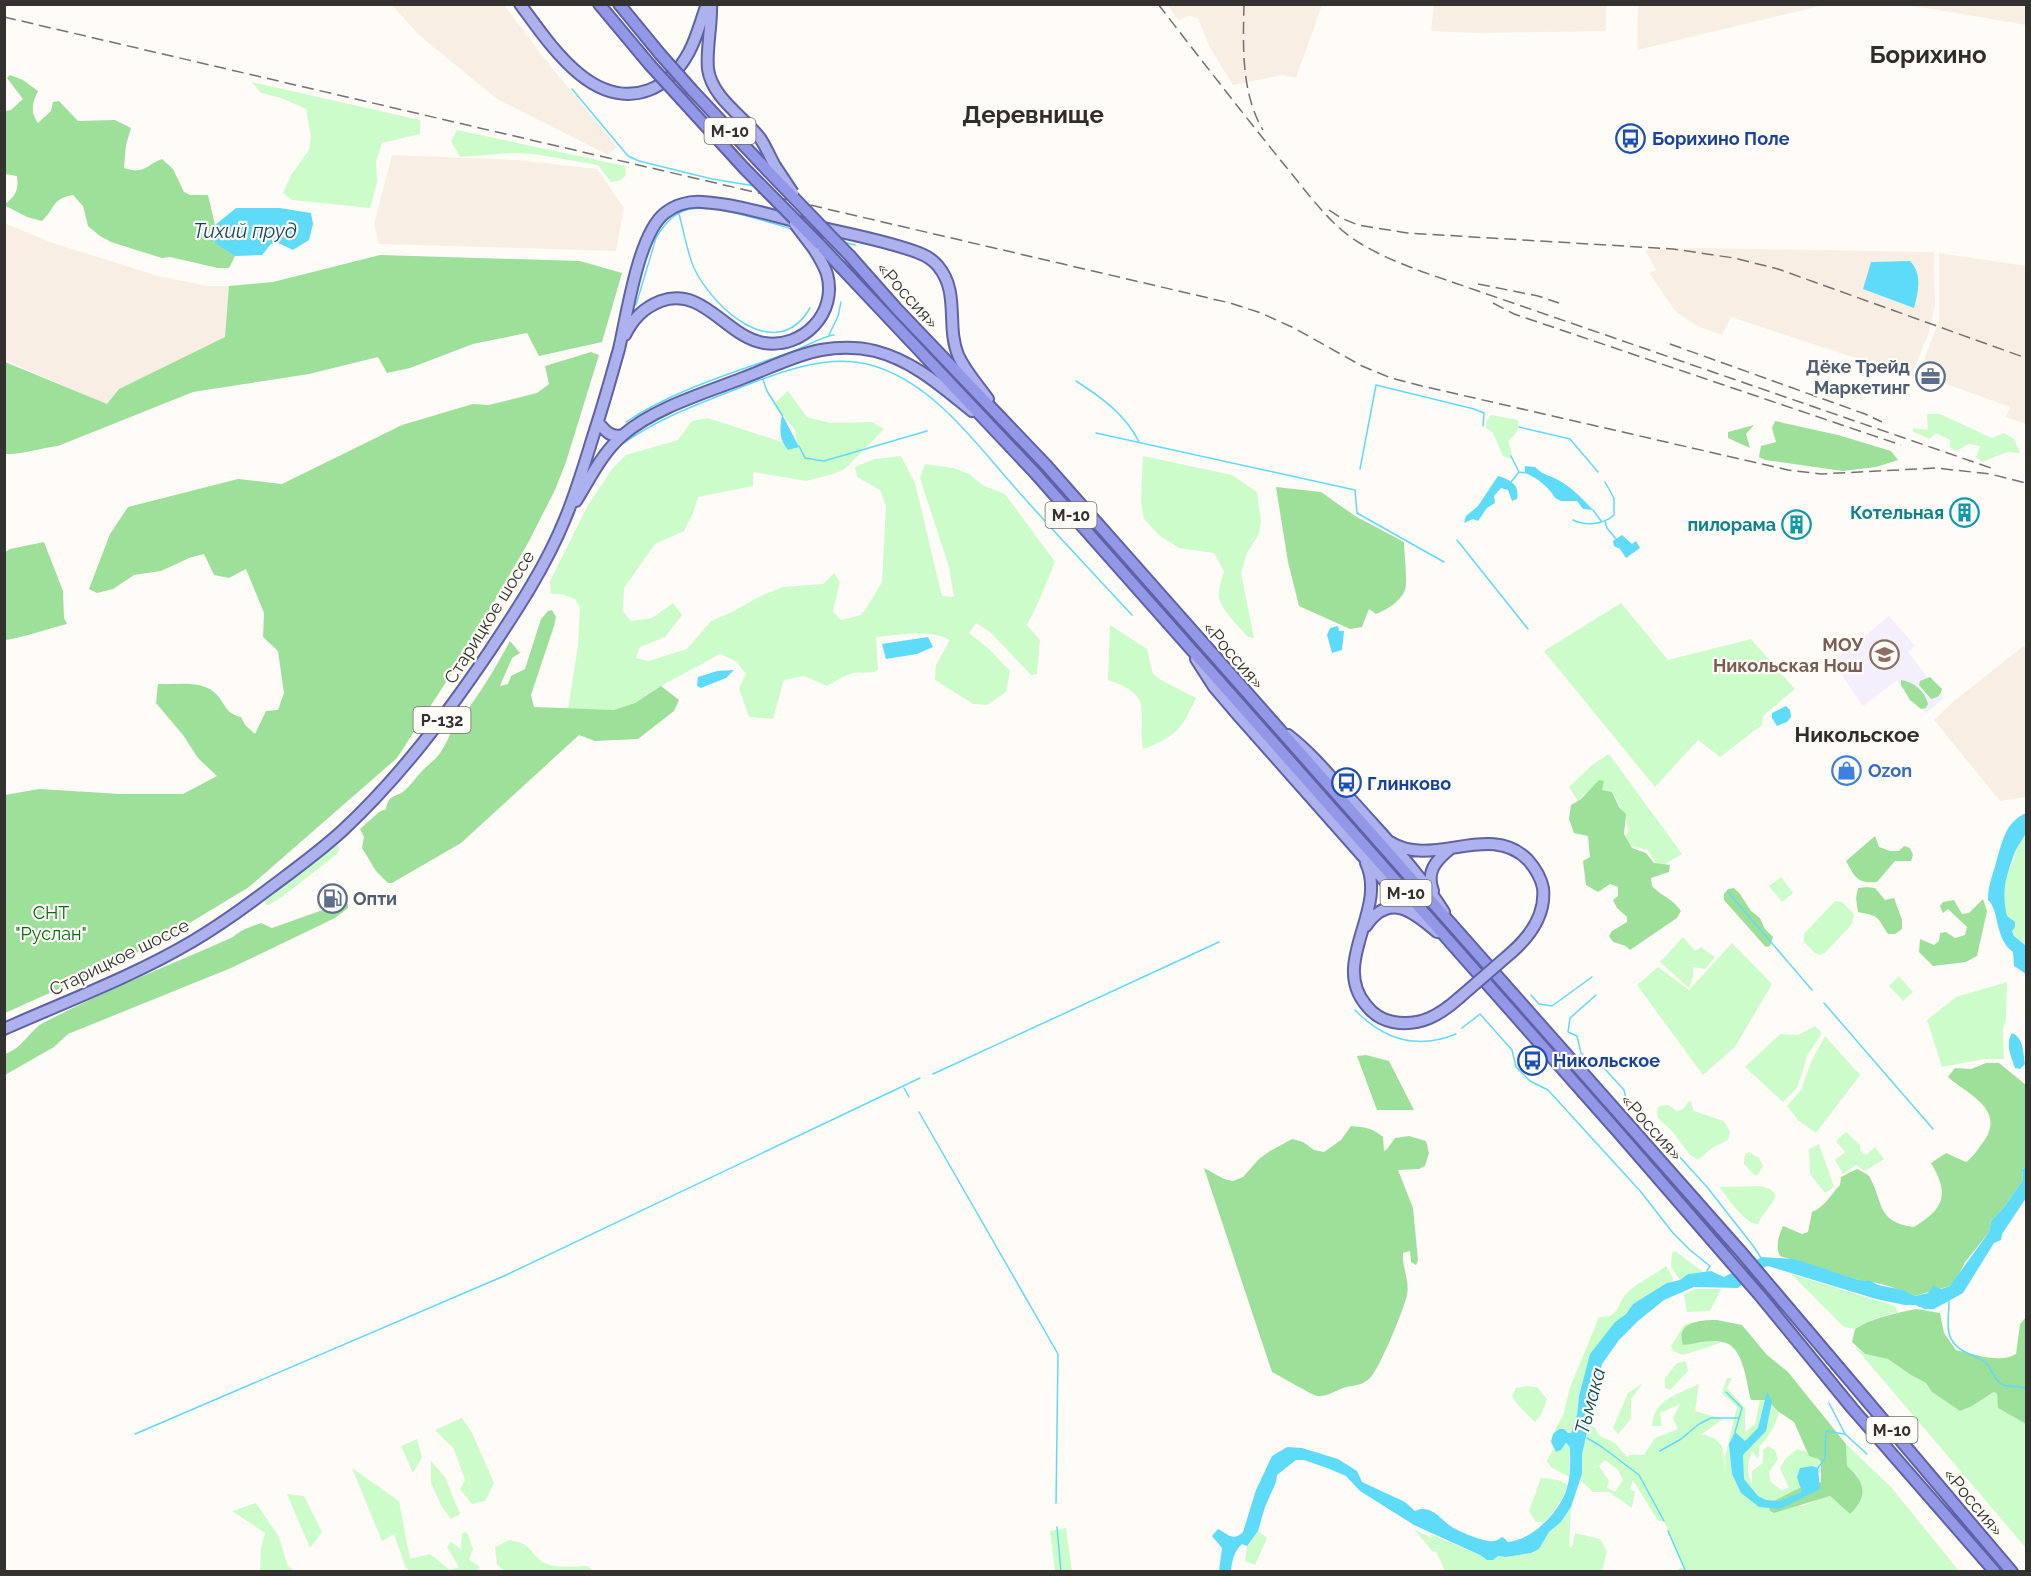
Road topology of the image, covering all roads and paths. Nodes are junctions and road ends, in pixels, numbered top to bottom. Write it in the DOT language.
graph roads {
  1 [pos="599,4"];
  2 [pos="619,4"];
  3 [pos="709,4"];
  4 [pos="521,5"];
  5 [pos="772,169"];
  6 [pos="816,247"];
  7 [pos="618,350"];
  8 [pos="598,422"];
  9 [pos="1006,424"];
  10 [pos="997,432"];
  11 [pos="623,435"];
  12 [pos="566,517"];
  13 [pos="1187,646"];
  14 [pos="1269,720"];
  15 [pos="1314,789"];
  16 [pos="1341,830"];
  17 [pos="1384,838"];
  18 [pos="1450,849"];
  19 [pos="1361,853"];
  20 [pos="1433,893"];
  21 [pos="1414,914"];
  22 [pos="1363,931"];
  23 [pos="1458,932"];
  24 [pos="1450,943"];
  25 [pos="4,1029"];
  26 [pos="1995,1572"];
  27 [pos="2012,1572"];
  1 -- 6 [label="highway, «Россия» / М-10, bridge"];
  2 -- 5 [label="highway, «Россия» / М-10, bridge"];
  3 -- 4 [label="main road"];
  3 -- 5 [label="main road"];
  5 -- 9 [label="highway, «Россия» / М-10, bridge"];
  6 -- 7 [label="main road"];
  6 -- 10 [label="highway, «Россия» / М-10"];
  7 -- 8 [label="main road, Старицкое шоссе / Р-132"];
  7 -- 9 [label="main road, Старицкое шоссе / Р-132"];
  8 -- 11 [label="main road"];
  8 -- 12 [label="main road, Старицкое шоссе / Р-132"];
  9 -- 14 [label="highway, «Россия» / М-10"];
  10 -- 11 [label="main road"];
  10 -- 13 [label="highway, «Россия» / М-10"];
  11 -- 12 [label="main road"];
  12 -- 25 [label="main road, Старицкое шоссе / Р-132"];
  13 -- 15 [label="highway, «Россия» / М-10"];
  13 -- 16 [label="main road"];
  14 -- 17 [label="main road"];
  14 -- 23 [label="highway, «Россия» / М-10"];
  15 -- 16 [label="main road"];
  15 -- 24 [label="highway, «Россия» / М-10"];
  16 -- 19 [label="main road"];
  17 -- 18 [label="main road"];
  17 -- 20 [label="main road"];
  18 -- 20 [label="main road"];
  18 -- 22 [label="main road, bridge"];
  19 -- 21 [label="main road"];
  19 -- 22 [label="main road"];
  20 -- 23 [label="main road"];
  21 -- 22 [label="main road"];
  21 -- 24 [label="main road"];
  23 -- 27 [label="highway, «Россия» / М-10"];
  24 -- 26 [label="highway, «Россия» / М-10"];
}
